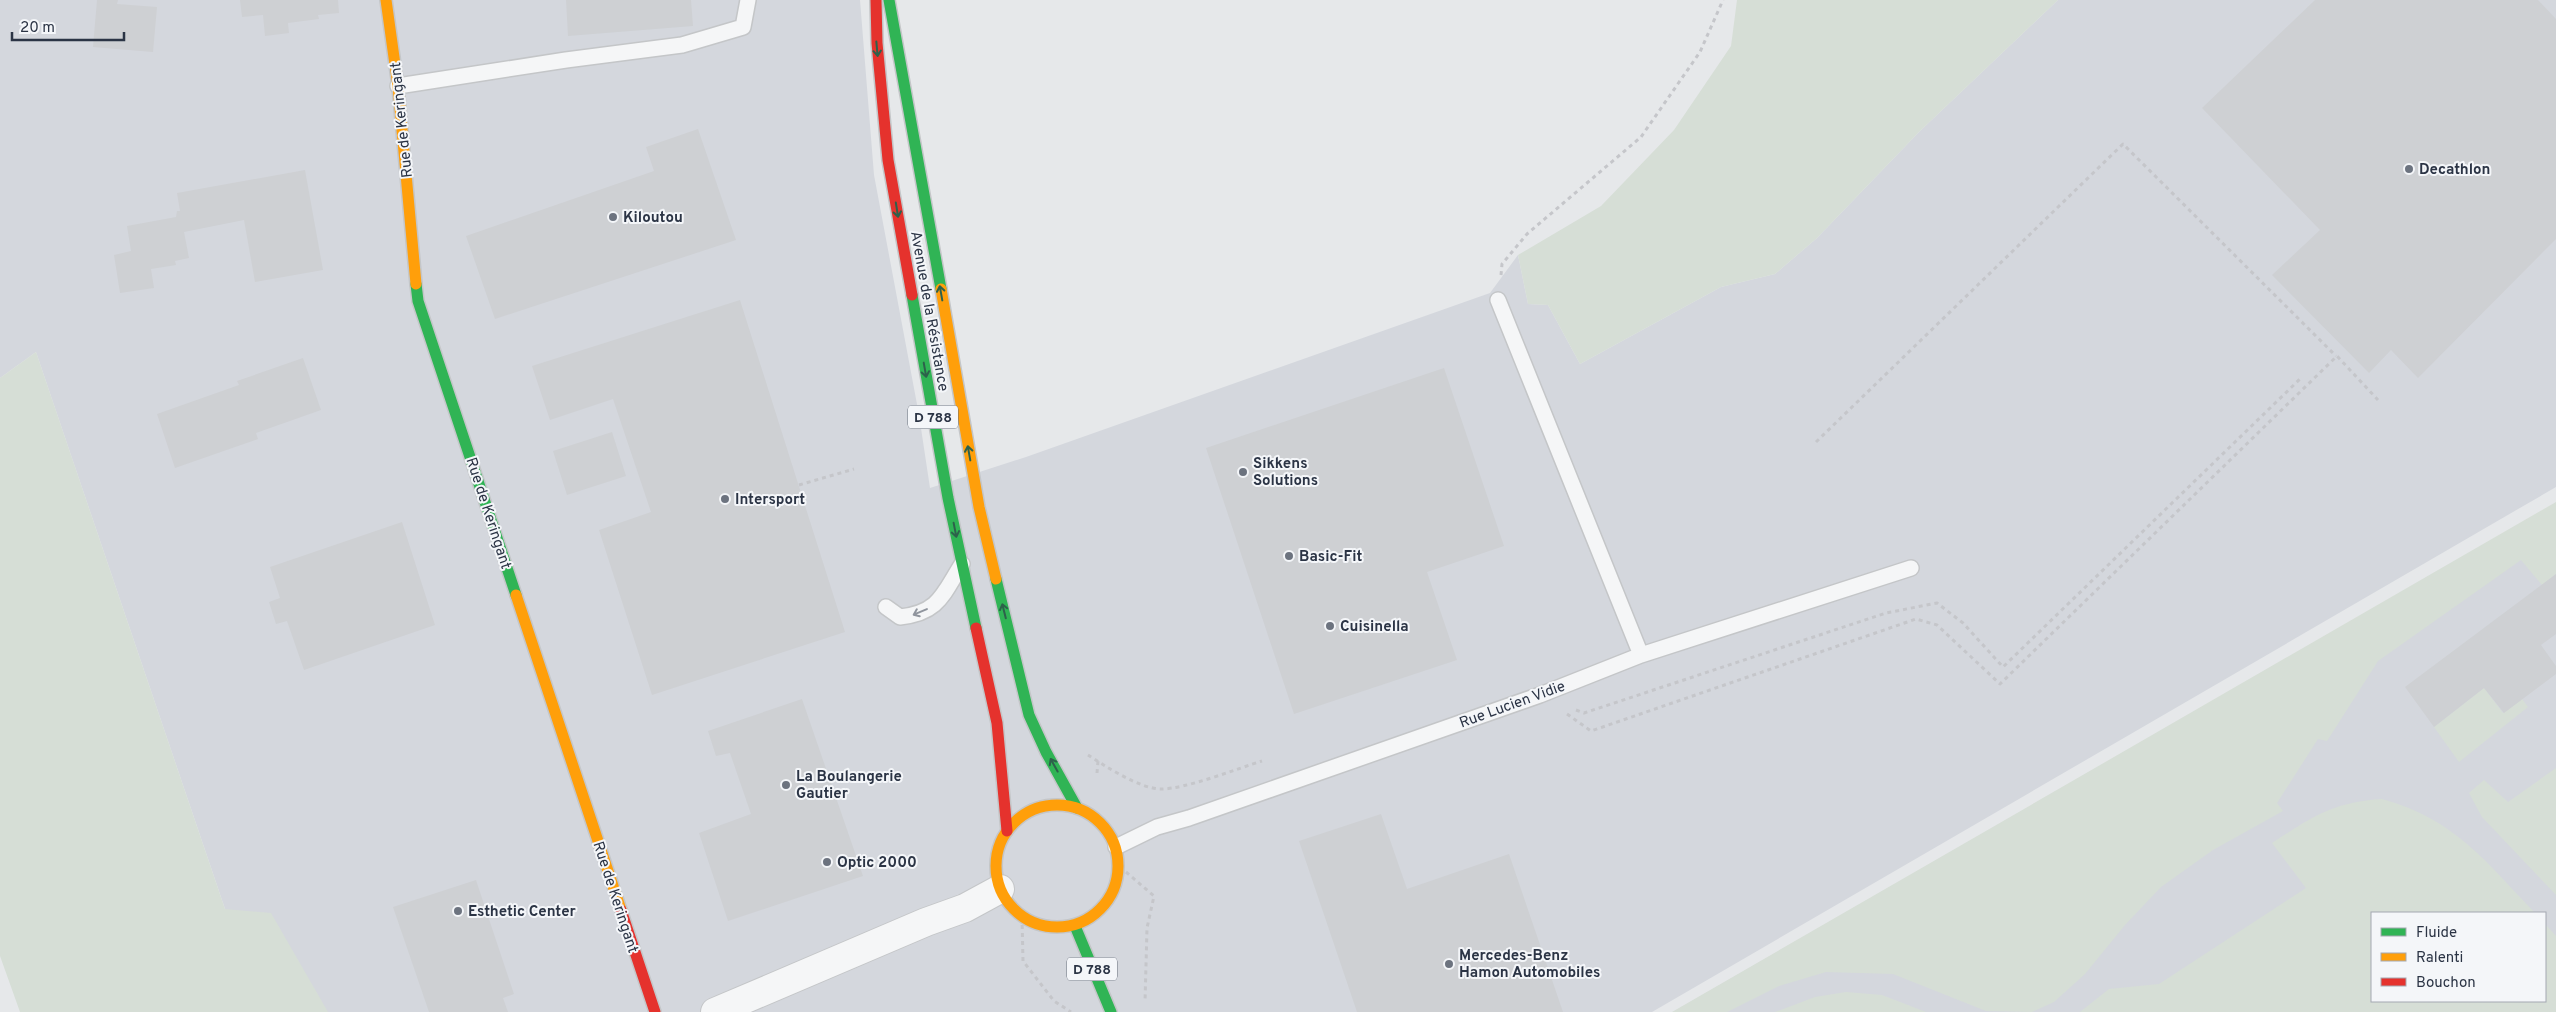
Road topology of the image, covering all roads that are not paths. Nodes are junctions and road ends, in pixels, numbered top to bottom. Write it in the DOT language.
graph roads {
  1 [pos="386,0"];
  2 [pos="748,0"];
  3 [pos="876,0"];
  4 [pos="888,0"];
  5 [pos="398,86"];
  6 [pos="1498,300"];
  7 [pos="962,564"];
  8 [pos="1910,568"];
  9 [pos="886,607"];
  10 [pos="1641,655"];
  11 [pos="1077,808"];
  12 [pos="1007,831"];
  13 [pos="1116,847"];
  14 [pos="1000,889"];
  15 [pos="1075,926"];
  16 [pos="654,1012"];
  17 [pos="716,1012"];
  18 [pos="1112,1012"];
  1 -- 5 [label="main road, Rue de Keringant"];
  2 -- 5 [label="lane"];
  3 -- 7 [label="main road, Avenue de la Résistance / D 788, one-way"];
  11 -- 4 [label="main road, Avenue de la Résistance / D 788, one-way"];
  5 -- 16 [label="main road, Rue de Keringant"];
  6 -- 10 [label="lane"];
  7 -- 9 [label="lane, one-way"];
  7 -- 12 [label="main road, Avenue de la Résistance / D 788"];
  8 -- 10 [label="lane, Rue Lucien Vidie"];
  10 -- 13 [label="lane, Rue Lucien Vidie"];
  11 -- 12 [label="main road"];
  11 -- 13 [label="main road"];
  12 -- 14 [label="main road"];
  13 -- 15 [label="main road"];
  14 -- 15 [label="main road"];
  14 -- 17 [label="street"];
  15 -- 18 [label="main road, D 788"];
}
